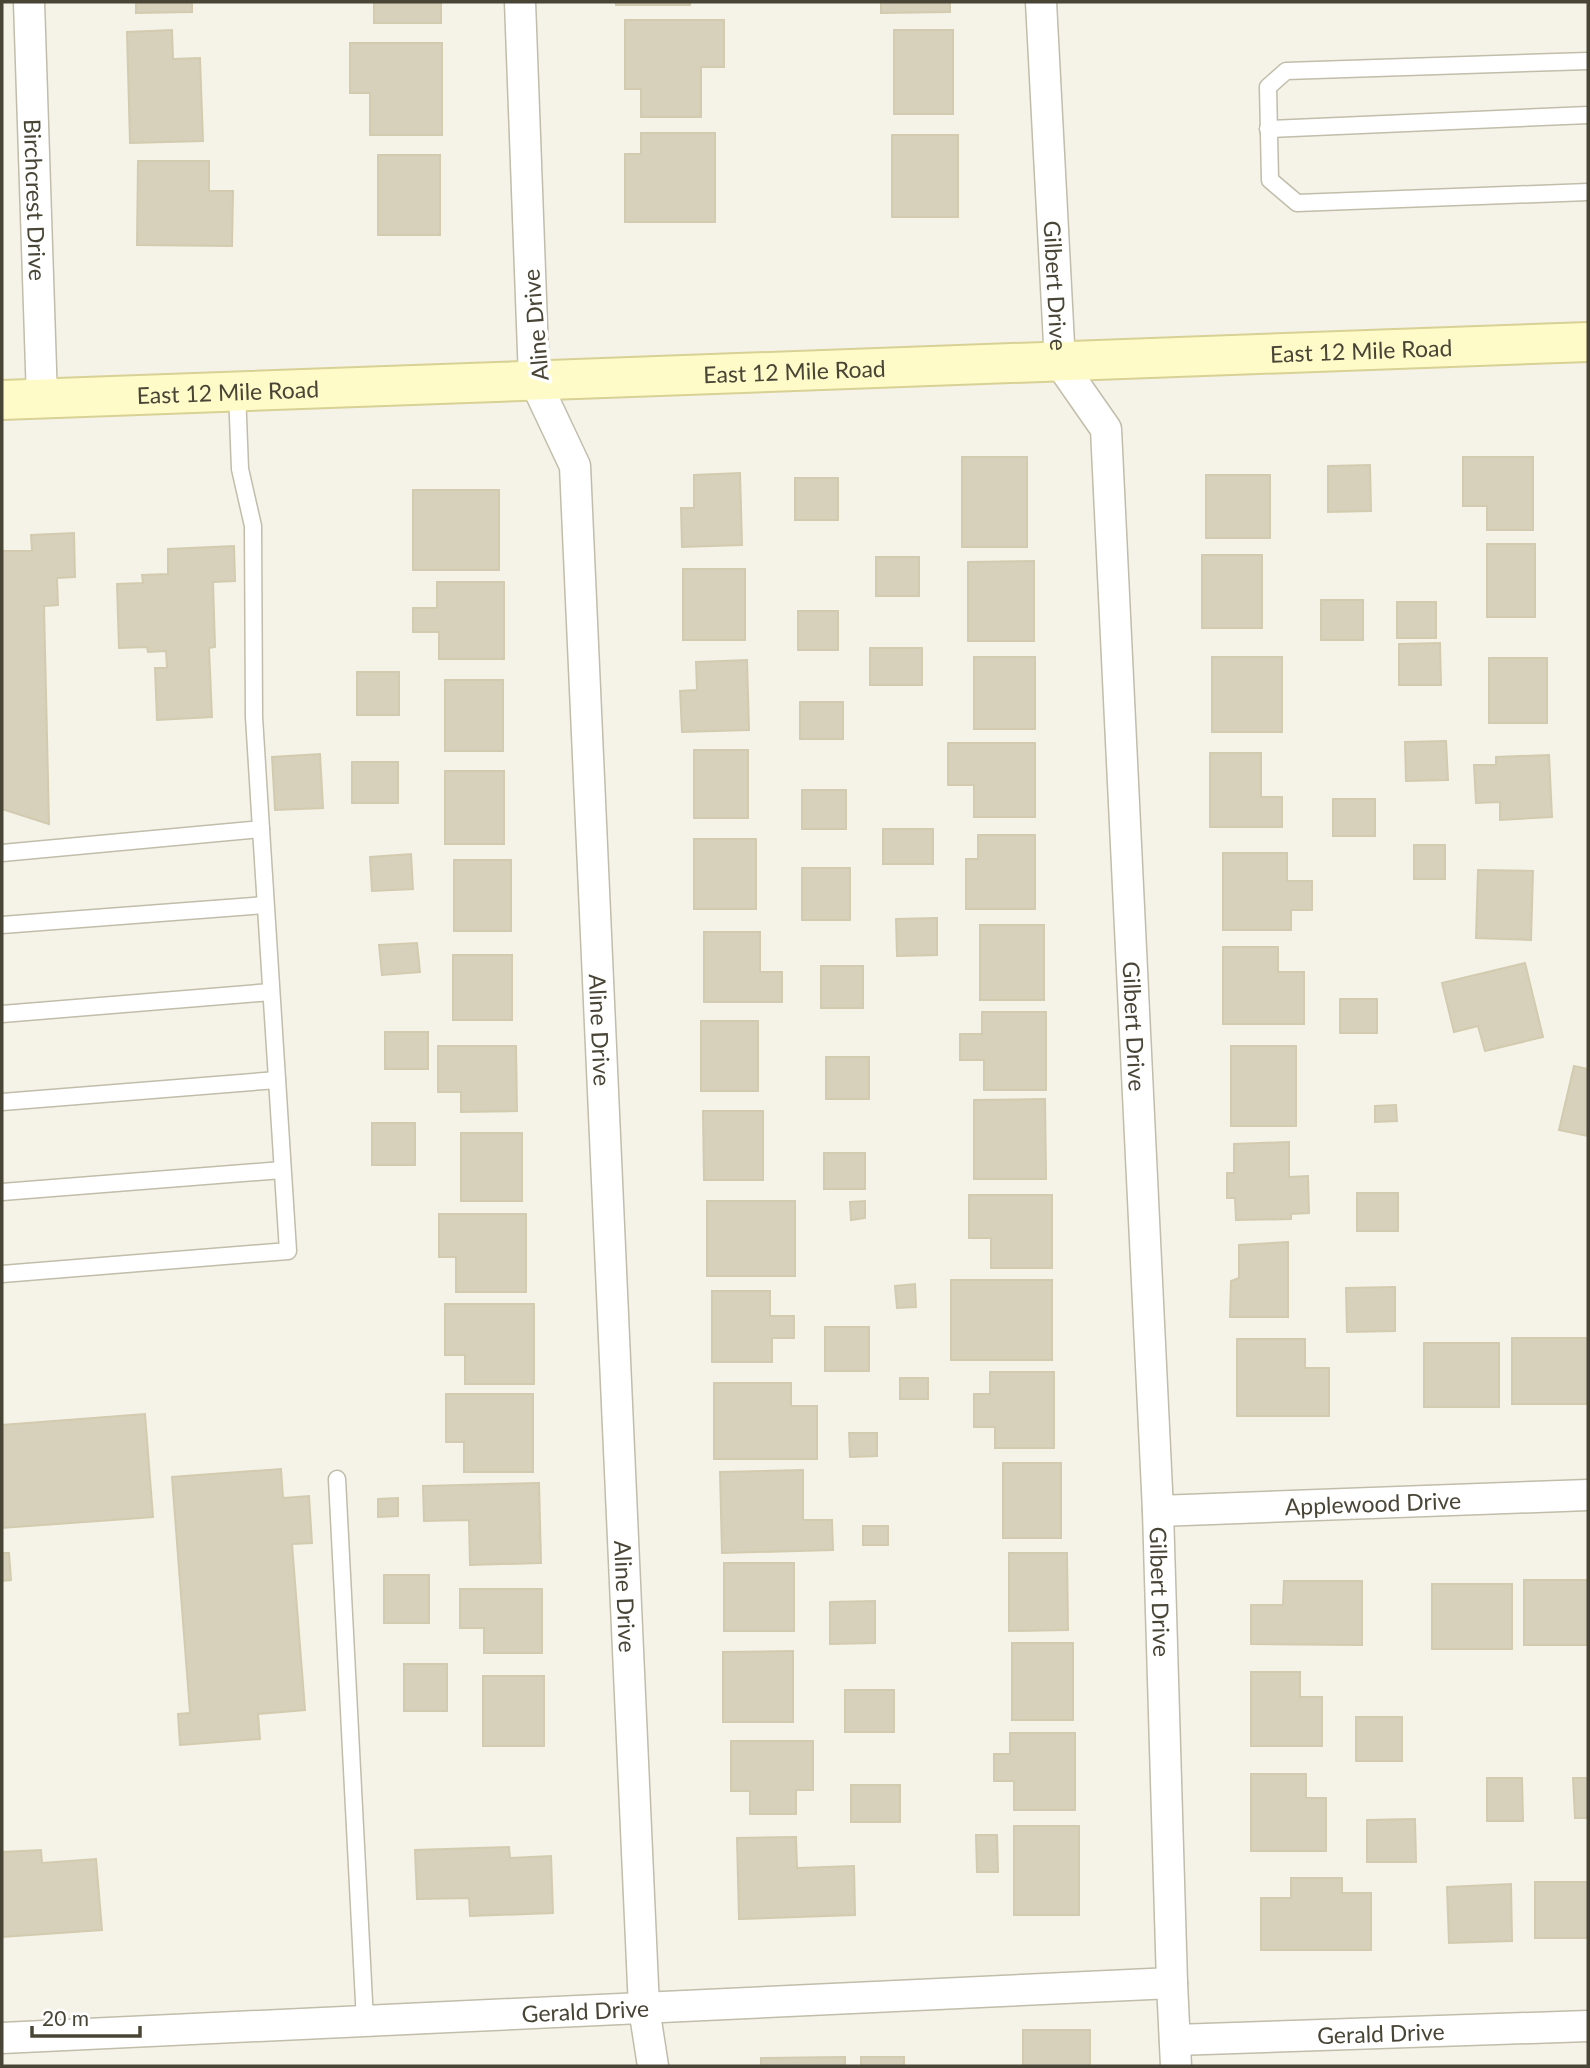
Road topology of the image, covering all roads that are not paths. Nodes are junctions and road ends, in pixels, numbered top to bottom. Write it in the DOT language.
graph roads {
  1 [pos="29,2"];
  2 [pos="520,2"];
  3 [pos="1041,2"];
  4 [pos="1588,61"];
  5 [pos="1588,115"];
  6 [pos="1268,129"];
  7 [pos="1588,192"];
  8 [pos="1588,342"];
  9 [pos="1060,363"];
  10 [pos="534,379"];
  11 [pos="237,391"];
  12 [pos="42,399"];
  13 [pos="2,400"];
  14 [pos="261,829"];
  15 [pos="2,853"];
  16 [pos="265,905"];
  17 [pos="2,925"];
  18 [pos="271,992"];
  19 [pos="2,1014"];
  20 [pos="277,1080"];
  21 [pos="2,1102"];
  22 [pos="282,1170"];
  23 [pos="2,1192"];
  24 [pos="2,1273"];
  25 [pos="337,1479"];
  26 [pos="1588,1495"];
  27 [pos="1158,1511"];
  28 [pos="1172,1983"];
  29 [pos="644,2008"];
  30 [pos="365,2021"];
  31 [pos="1588,2026"];
  32 [pos="2,2038"];
  33 [pos="1176,2053"];
  34 [pos="653,2066"];
  1 -- 12 [label="street, Birchcrest Drive"];
  2 -- 10 [label="street, Aline Drive"];
  3 -- 9 [label="street, Gilbert Drive"];
  4 -- 6 [label="lane"];
  5 -- 6 [label="lane"];
  6 -- 7 [label="lane"];
  8 -- 9 [label="main road, East 12 Mile Road"];
  9 -- 10 [label="main road, East 12 Mile Road"];
  9 -- 27 [label="street, Gilbert Drive"];
  10 -- 11 [label="main road, East 12 Mile Road"];
  10 -- 29 [label="street, Aline Drive"];
  11 -- 12 [label="main road, East 12 Mile Road"];
  11 -- 14 [label="lane"];
  12 -- 13 [label="main road, East 12 Mile Road"];
  14 -- 15 [label="lane"];
  14 -- 16 [label="lane"];
  16 -- 17 [label="lane"];
  16 -- 18 [label="lane"];
  18 -- 19 [label="lane"];
  18 -- 20 [label="lane"];
  20 -- 21 [label="lane"];
  20 -- 22 [label="lane"];
  22 -- 23 [label="lane"];
  22 -- 24 [label="lane"];
  25 -- 30 [label="lane"];
  26 -- 27 [label="street, Applewood Drive"];
  27 -- 28 [label="street, Gilbert Drive"];
  28 -- 29 [label="street, Gerald Drive"];
  28 -- 33 [label="street, Gilbert Drive"];
  29 -- 30 [label="street, Gerald Drive"];
  29 -- 34 [label="street, Aline Drive"];
  30 -- 32 [label="street, Gerald Drive"];
  31 -- 33 [label="street, Gerald Drive"];
}
